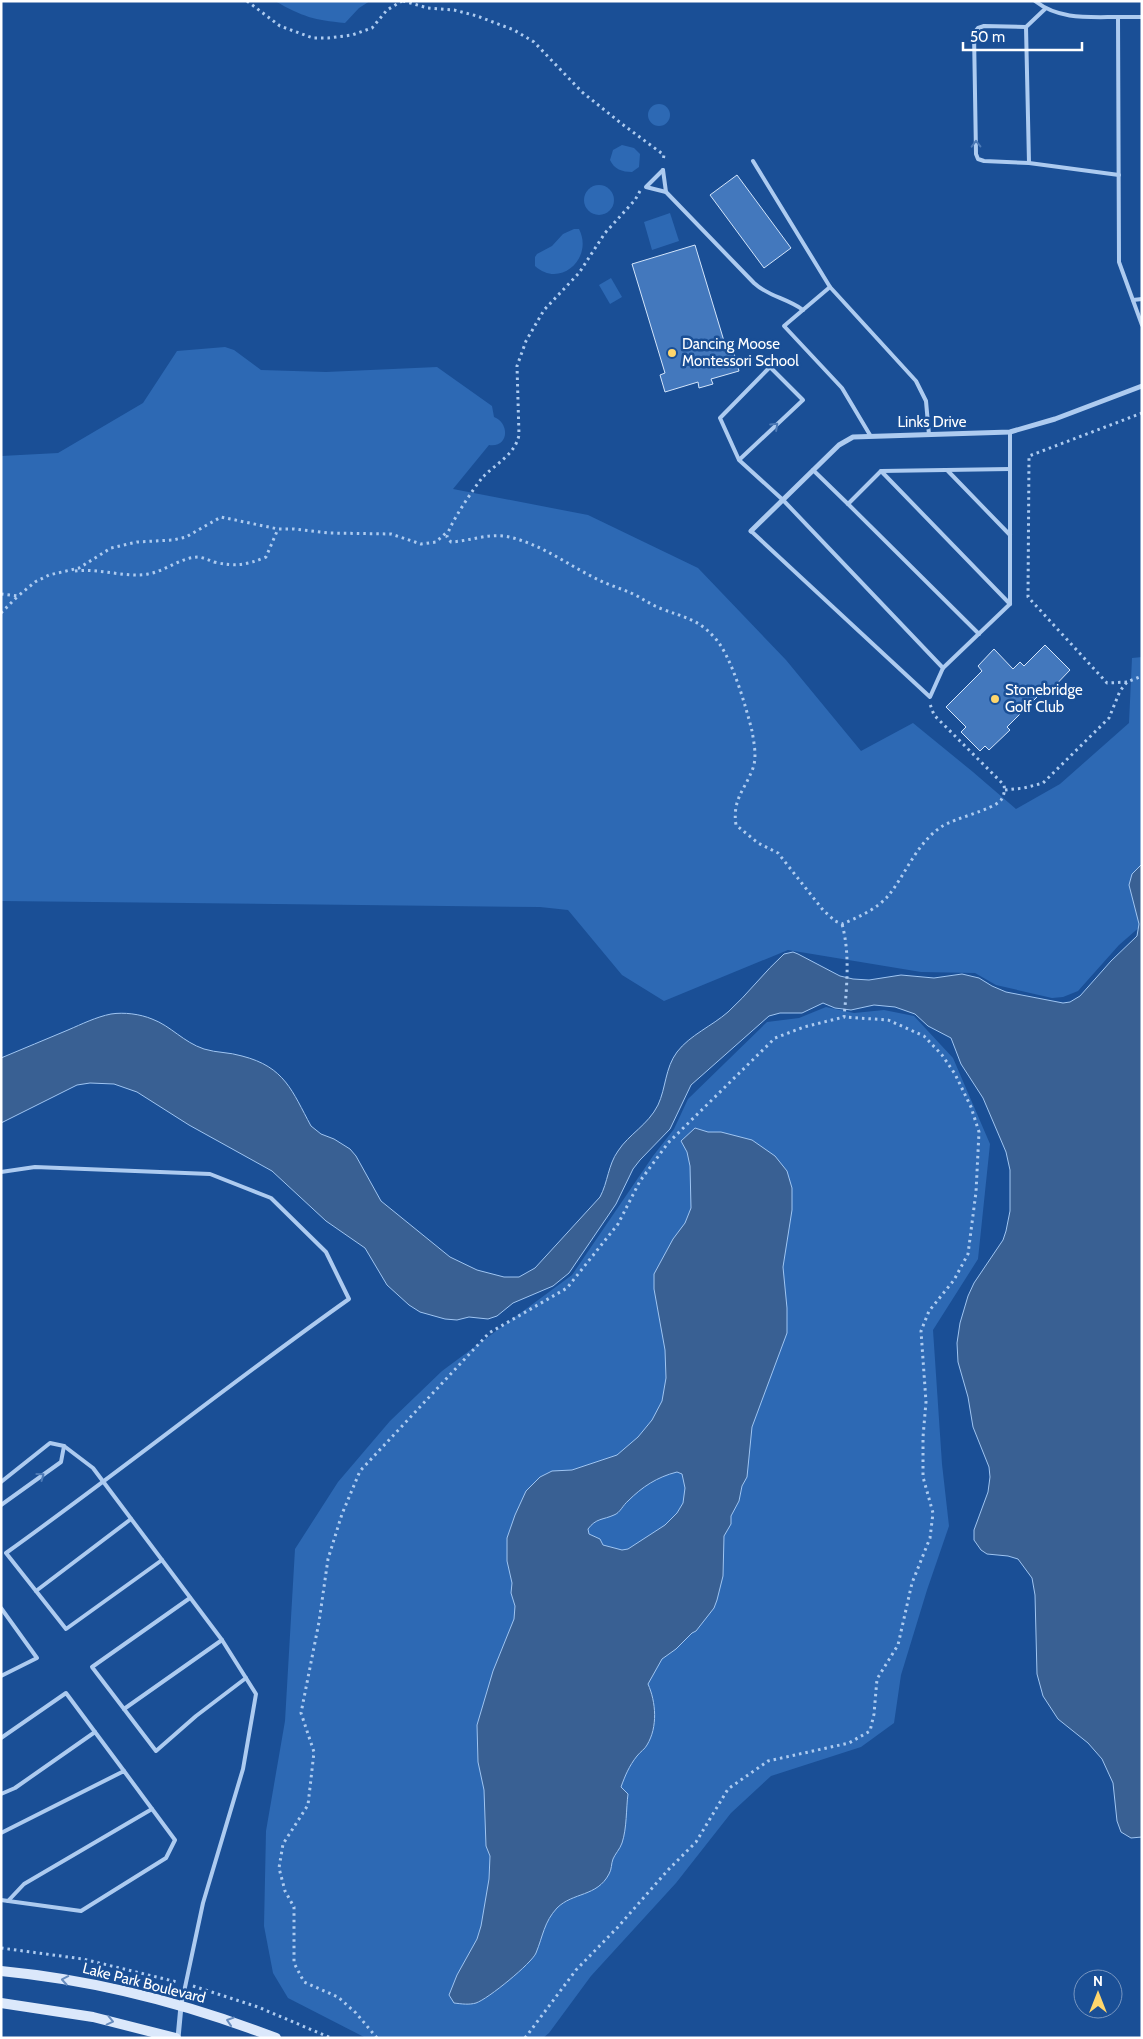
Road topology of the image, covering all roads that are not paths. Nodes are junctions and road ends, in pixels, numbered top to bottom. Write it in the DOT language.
graph roads {
  1 [pos="1035,1"];
  2 [pos="1045,9"];
  3 [pos="1118,17"];
  4 [pos="1142,17"];
  5 [pos="1026,27"];
  6 [pos="753,160"];
  7 [pos="1028,163"];
  8 [pos="1119,174"];
  9 [pos="666,192"];
  10 [pos="830,287"];
  11 [pos="1142,299"];
  12 [pos="1133,300"];
  13 [pos="803,310"];
  14 [pos="1142,325"];
  15 [pos="1142,386"];
  16 [pos="1010,432"];
  17 [pos="870,435"];
  18 [pos="929,435"];
  19 [pos="739,460"];
  20 [pos="1010,469"];
  21 [pos="813,470"];
  22 [pos="947,470"];
  23 [pos="881,471"];
  24 [pos="784,500"];
  25 [pos="848,504"];
  26 [pos="751,530"];
  27 [pos="1010,535"];
  28 [pos="1010,604"];
  29 [pos="979,634"];
  30 [pos="943,668"];
  31 [pos="1,1172"];
  32 [pos="64,1446"];
  33 [pos="1,1482"];
  34 [pos="104,1483"];
  35 [pos="1,1505"];
  36 [pos="131,1519"];
  37 [pos="162,1560"];
  38 [pos="36,1591"];
  39 [pos="190,1598"];
  40 [pos="1,1608"];
  41 [pos="3,1614"];
  42 [pos="222,1640"];
  43 [pos="1,1676"];
  44 [pos="246,1678"];
  45 [pos="124,1709"];
  46 [pos="95,1732"];
  47 [pos="1,1738"];
  48 [pos="124,1771"];
  49 [pos="1,1794"];
  50 [pos="152,1809"];
  51 [pos="1,1833"];
  52 [pos="1,1900"];
  53 [pos="8,1901"];
  54 [pos="1,1971"];
  55 [pos="1,2003"];
  56 [pos="181,2006"];
  57 [pos="177,2038"];
  58 [pos="276,2038"];
  1 -- 2 [label="lane"];
  2 -- 3 [label="lane"];
  2 -- 5 [label="lane"];
  3 -- 4 [label="lane"];
  3 -- 8 [label="lane"];
  5 -- 7 [label="lane"];
  7 -- 5 [label="lane, one-way"];
  6 -- 10 [label="lane"];
  7 -- 8 [label="lane"];
  8 -- 12 [label="lane"];
  9 -- 9 [label="lane"];
  9 -- 13 [label="lane"];
  10 -- 13 [label="lane"];
  10 -- 18 [label="lane"];
  11 -- 12 [label="lane"];
  12 -- 14 [label="lane"];
  13 -- 17 [label="lane"];
  15 -- 16 [label="street, Links Drive"];
  16 -- 18 [label="street, Links Drive"];
  16 -- 20 [label="lane"];
  17 -- 18 [label="street, Links Drive"];
  17 -- 21 [label="street, Links Drive"];
  19 -- 19 [label="lane, one-way"];
  19 -- 24 [label="lane"];
  20 -- 22 [label="lane"];
  20 -- 27 [label="lane"];
  21 -- 24 [label="street, Links Drive"];
  21 -- 25 [label="lane"];
  22 -- 23 [label="lane"];
  22 -- 27 [label="lane"];
  23 -- 25 [label="lane"];
  23 -- 28 [label="lane"];
  24 -- 26 [label="street, Links Drive"];
  24 -- 30 [label="lane"];
  25 -- 29 [label="lane"];
  26 -- 30 [label="lane"];
  27 -- 28 [label="lane"];
  28 -- 29 [label="lane"];
  29 -- 30 [label="lane"];
  31 -- 34 [label="lane"];
  32 -- 33 [label="lane"];
  32 -- 34 [label="lane"];
  35 -- 32 [label="lane, one-way"];
  34 -- 36 [label="lane"];
  34 -- 38 [label="lane"];
  36 -- 37 [label="lane"];
  36 -- 38 [label="lane"];
  37 -- 38 [label="lane"];
  37 -- 39 [label="lane"];
  39 -- 42 [label="lane"];
  39 -- 45 [label="lane"];
  40 -- 41 [label="lane"];
  41 -- 43 [label="lane"];
  42 -- 44 [label="lane"];
  42 -- 45 [label="lane"];
  44 -- 45 [label="lane"];
  44 -- 56 [label="lane"];
  46 -- 47 [label="lane"];
  46 -- 48 [label="lane"];
  46 -- 49 [label="lane"];
  48 -- 50 [label="lane"];
  48 -- 51 [label="lane"];
  50 -- 53 [label="lane"];
  50 -- 53 [label="lane"];
  52 -- 53 [label="lane"];
  56 -- 54 [label="street, Lake Park Boulevard, one-way"];
  55 -- 57 [label="street, one-way"];
  56 -- 57 [label="street"];
  58 -- 56 [label="street, Lake Park Boulevard, one-way"];
}
